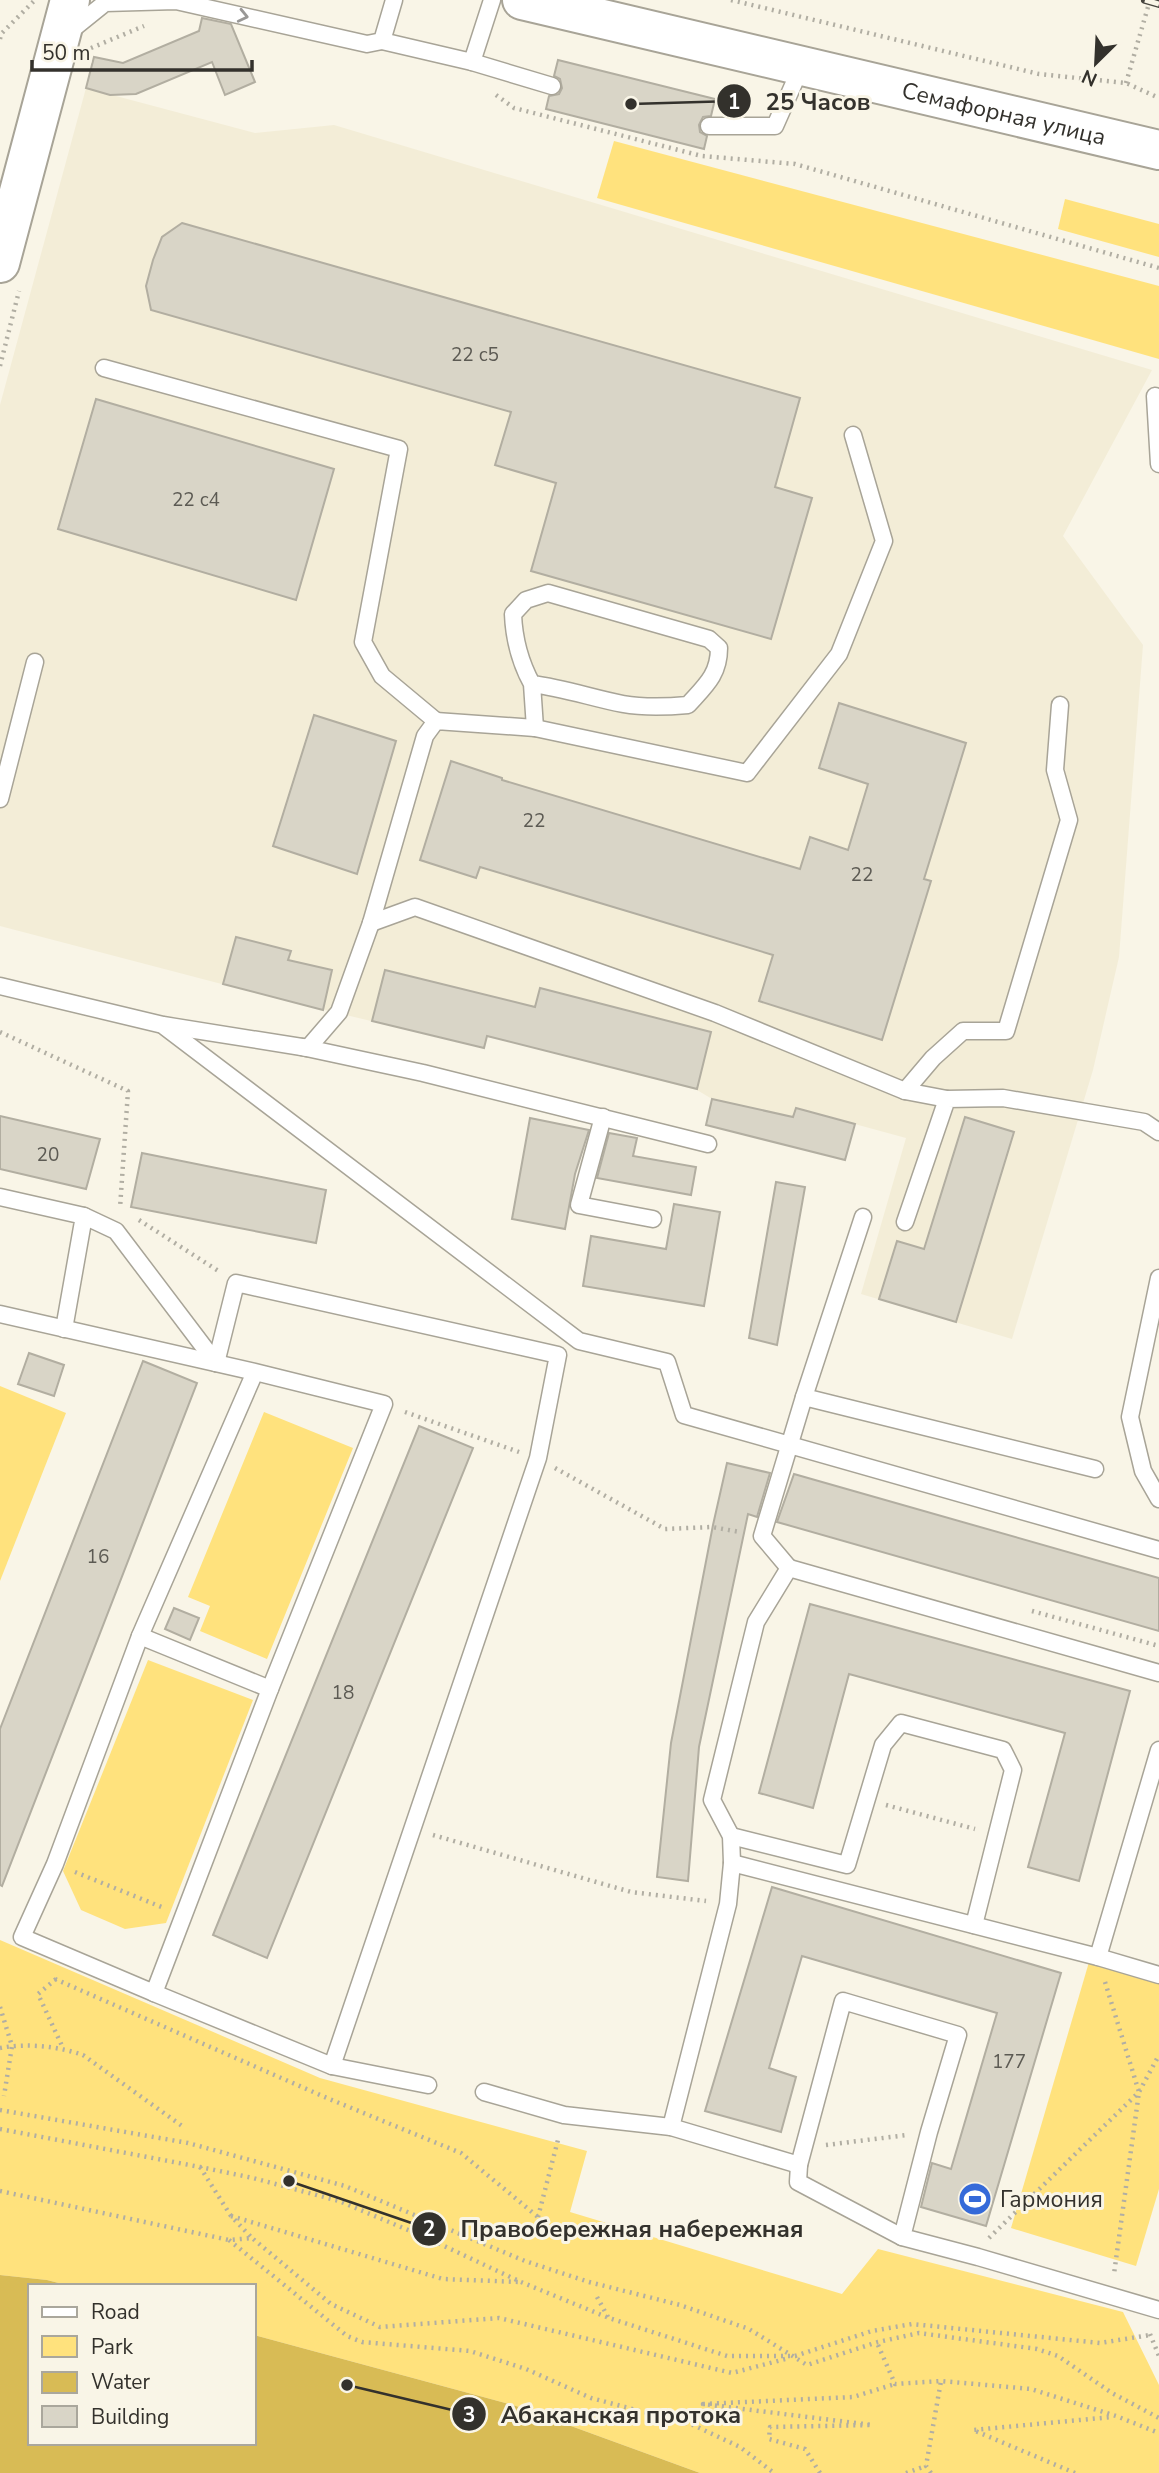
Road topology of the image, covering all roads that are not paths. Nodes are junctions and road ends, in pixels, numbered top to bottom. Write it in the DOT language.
graph roads {
  1 [pos="394,0"];
  2 [pos="492,0"];
  3 [pos="522,0"];
  4 [pos="93,1"];
  5 [pos="176,1"];
  6 [pos="382,41"];
  7 [pos="472,62"];
  8 [pos="802,65"];
  9 [pos="552,86"];
  10 [pos="709,126"];
  11 [pos="1159,150"];
  12 [pos="0,263"];
  13 [pos="104,368"];
  14 [pos="1155,396"];
  15 [pos="853,435"];
  16 [pos="1159,464"];
  17 [pos="35,662"];
  18 [pos="533,684"];
  19 [pos="1060,705"];
  20 [pos="436,721"];
  21 [pos="535,728"];
  22 [pos="0,799"];
  23 [pos="371,923"];
  24 [pos="0,986"];
  25 [pos="163,1025"];
  26 [pos="308,1048"];
  27 [pos="905,1091"];
  28 [pos="947,1099"];
  29 [pos="603,1117"];
  30 [pos="1159,1132"];
  31 [pos="708,1144"];
  32 [pos="0,1197"];
  33 [pos="84,1216"];
  34 [pos="863,1217"];
  35 [pos="653,1219"];
  36 [pos="905,1222"];
  37 [pos="1159,1278"];
  38 [pos="0,1314"];
  39 [pos="64,1329"];
  40 [pos="216,1363"];
  41 [pos="255,1372"];
  42 [pos="804,1397"];
  43 [pos="791,1445"];
  44 [pos="1095,1469"];
  45 [pos="1159,1499"];
  46 [pos="1159,1550"];
  47 [pos="789,1568"];
  48 [pos="140,1636"];
  49 [pos="1159,1673"];
  50 [pos="270,1689"];
  51 [pos="1159,1750"];
  52 [pos="731,1836"];
  53 [pos="732,1863"];
  54 [pos="974,1925"];
  55 [pos="1098,1957"];
  56 [pos="1159,1975"];
  57 [pos="154,1993"];
  58 [pos="332,2066"];
  59 [pos="428,2085"];
  60 [pos="484,2092"];
  61 [pos="671,2127"];
  62 [pos="799,2165"];
  63 [pos="902,2237"];
  64 [pos="1159,2310"];
  1 -- 6 [label="lane"];
  2 -- 7 [label="lane"];
  3 -- 8 [label="main road, Семафорная улица"];
  4 -- 5 [label="lane"];
  4 -- 12 [label="main road"];
  5 -- 6 [label="lane, one-way"];
  6 -- 7 [label="lane"];
  7 -- 9 [label="lane"];
  8 -- 10 [label="lane"];
  8 -- 11 [label="main road, Семафорная улица"];
  13 -- 20 [label="lane"];
  14 -- 16 [label="lane"];
  15 -- 21 [label="lane"];
  17 -- 22 [label="lane"];
  18 -- 18 [label="lane"];
  18 -- 21 [label="lane"];
  19 -- 27 [label="lane"];
  20 -- 21 [label="lane"];
  20 -- 23 [label="lane"];
  23 -- 26 [label="lane"];
  23 -- 27 [label="lane"];
  24 -- 25 [label="lane"];
  25 -- 26 [label="lane"];
  25 -- 43 [label="lane"];
  26 -- 29 [label="lane"];
  27 -- 28 [label="lane"];
  28 -- 30 [label="lane"];
  28 -- 36 [label="lane"];
  29 -- 31 [label="lane"];
  29 -- 35 [label="lane"];
  32 -- 33 [label="lane"];
  33 -- 39 [label="lane"];
  33 -- 40 [label="lane"];
  34 -- 42 [label="lane"];
  37 -- 45 [label="lane"];
  38 -- 39 [label="lane"];
  39 -- 40 [label="lane"];
  40 -- 41 [label="lane"];
  40 -- 58 [label="lane"];
  41 -- 48 [label="lane"];
  41 -- 50 [label="lane"];
  42 -- 43 [label="lane"];
  42 -- 44 [label="lane"];
  43 -- 46 [label="lane"];
  43 -- 47 [label="lane"];
  47 -- 49 [label="lane"];
  47 -- 52 [label="lane"];
  48 -- 50 [label="lane"];
  48 -- 57 [label="lane"];
  50 -- 57 [label="lane"];
  51 -- 55 [label="lane"];
  52 -- 53 [label="lane"];
  52 -- 54 [label="lane"];
  53 -- 54 [label="lane"];
  53 -- 61 [label="lane"];
  54 -- 55 [label="lane"];
  55 -- 56 [label="lane"];
  57 -- 58 [label="lane"];
  58 -- 59 [label="lane"];
  60 -- 61 [label="lane"];
  61 -- 62 [label="lane"];
  62 -- 63 [label="lane"];
  62 -- 63 [label="lane"];
  63 -- 64 [label="lane"];
}
